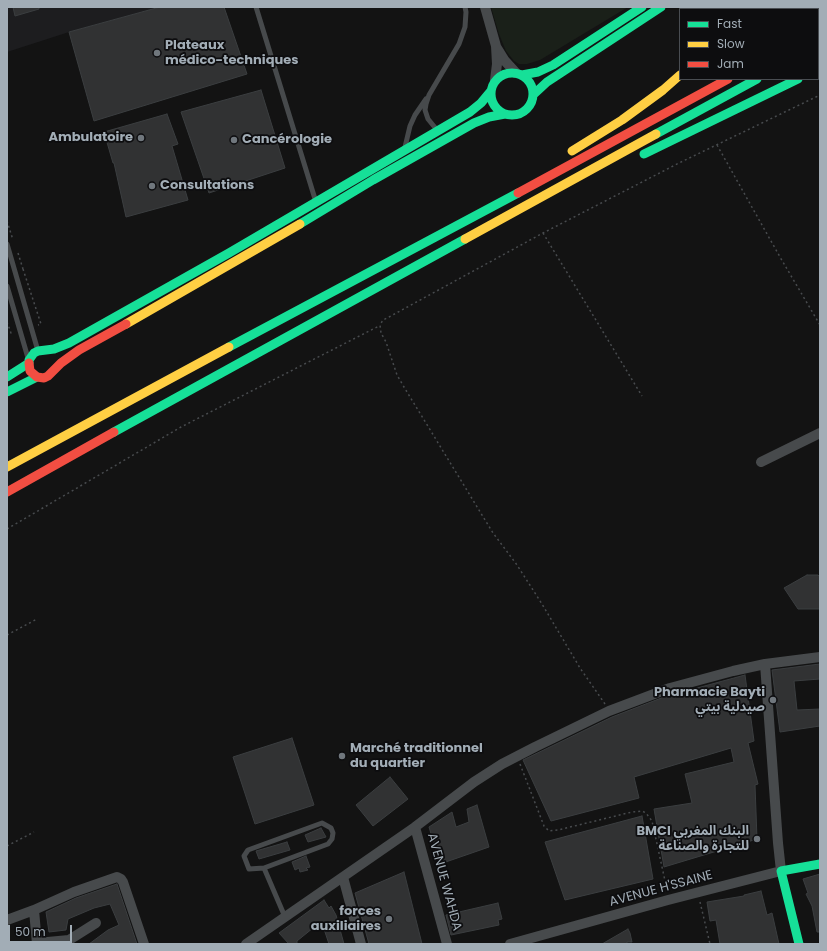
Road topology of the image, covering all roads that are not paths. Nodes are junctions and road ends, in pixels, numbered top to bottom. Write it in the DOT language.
graph roads {
  1 [pos="256,7"];
  2 [pos="465,7"];
  3 [pos="485,7"];
  4 [pos="642,7"];
  5 [pos="661,7"];
  6 [pos="496,46"];
  7 [pos="519,74"];
  8 [pos="679,76"];
  9 [pos="495,80"];
  10 [pos="726,80"];
  11 [pos="755,80"];
  12 [pos="796,80"];
  13 [pos="491,91"];
  14 [pos="534,94"];
  15 [pos="429,95"];
  16 [pos="505,114"];
  17 [pos="438,131"];
  18 [pos="404,150"];
  19 [pos="567,154"];
  20 [pos="638,156"];
  21 [pos="599,176"];
  22 [pos="491,197"];
  23 [pos="316,201"];
  24 [pos="516,211"];
  25 [pos="7,244"];
  26 [pos="7,286"];
  27 [pos="293,312"];
  28 [pos="42,351"];
  29 [pos="29,362"];
  30 [pos="55,368"];
  31 [pos="7,377"];
  32 [pos="37,377"];
  33 [pos="7,392"];
  34 [pos="820,433"];
  35 [pos="760,462"];
  36 [pos="7,467"];
  37 [pos="7,492"];
  38 [pos="820,657"];
  39 [pos="765,664"];
  40 [pos="415,826"];
  41 [pos="820,864"];
  42 [pos="264,868"];
  43 [pos="781,871"];
  44 [pos="343,877"];
  45 [pos="34,910"];
  46 [pos="285,917"];
  47 [pos="7,920"];
  48 [pos="96,923"];
  49 [pos="37,944"];
  50 [pos="144,944"];
  51 [pos="246,944"];
  52 [pos="361,944"];
  53 [pos="447,944"];
  54 [pos="510,944"];
  55 [pos="799,944"];
  1 -- 23 [label="lane"];
  2 -- 15 [label="lane"];
  3 -- 6 [label="street"];
  4 -- 7 [label="main road"];
  5 -- 14 [label="main road"];
  6 -- 7 [label="street"];
  6 -- 9 [label="street"];
  7 -- 9 [label="main road"];
  7 -- 14 [label="main road"];
  8 -- 19 [label="main road"];
  9 -- 13 [label="main road"];
  10 -- 27 [label="main road"];
  11 -- 24 [label="main road"];
  12 -- 20 [label="main road"];
  13 -- 16 [label="main road"];
  13 -- 17 [label="main road"];
  14 -- 16 [label="main road"];
  15 -- 17 [label="lane"];
  15 -- 18 [label="lane"];
  16 -- 30 [label="main road"];
  17 -- 18 [label="main road"];
  18 -- 23 [label="main road"];
  21 -- 24 [label="main road"];
  22 -- 27 [label="main road"];
  23 -- 28 [label="main road"];
  24 -- 37 [label="main road"];
  25 -- 28 [label="lane"];
  26 -- 29 [label="lane"];
  27 -- 36 [label="main road"];
  28 -- 29 [label="main road"];
  28 -- 30 [label="main road"];
  29 -- 31 [label="main road"];
  29 -- 32 [label="main road"];
  30 -- 32 [label="main road"];
  32 -- 33 [label="main road"];
  34 -- 35 [label="street"];
  38 -- 39 [label="street"];
  39 -- 40 [label="street"];
  39 -- 43 [label="street"];
  40 -- 44 [label="street"];
  40 -- 53 [label="street, AVENUE WAHDA"];
  41 -- 43 [label="main road, AVENUE H'SSAINE"];
  42 -- 42 [label="lane"];
  42 -- 46 [label="lane"];
  43 -- 54 [label="street, AVENUE H'SSAINE"];
  43 -- 55 [label="main road"];
  44 -- 46 [label="street"];
  44 -- 52 [label="street"];
  45 -- 47 [label="street"];
  45 -- 49 [label="street"];
  45 -- 50 [label="street"];
  46 -- 51 [label="street"];
  48 -- 49 [label="street"];
}
